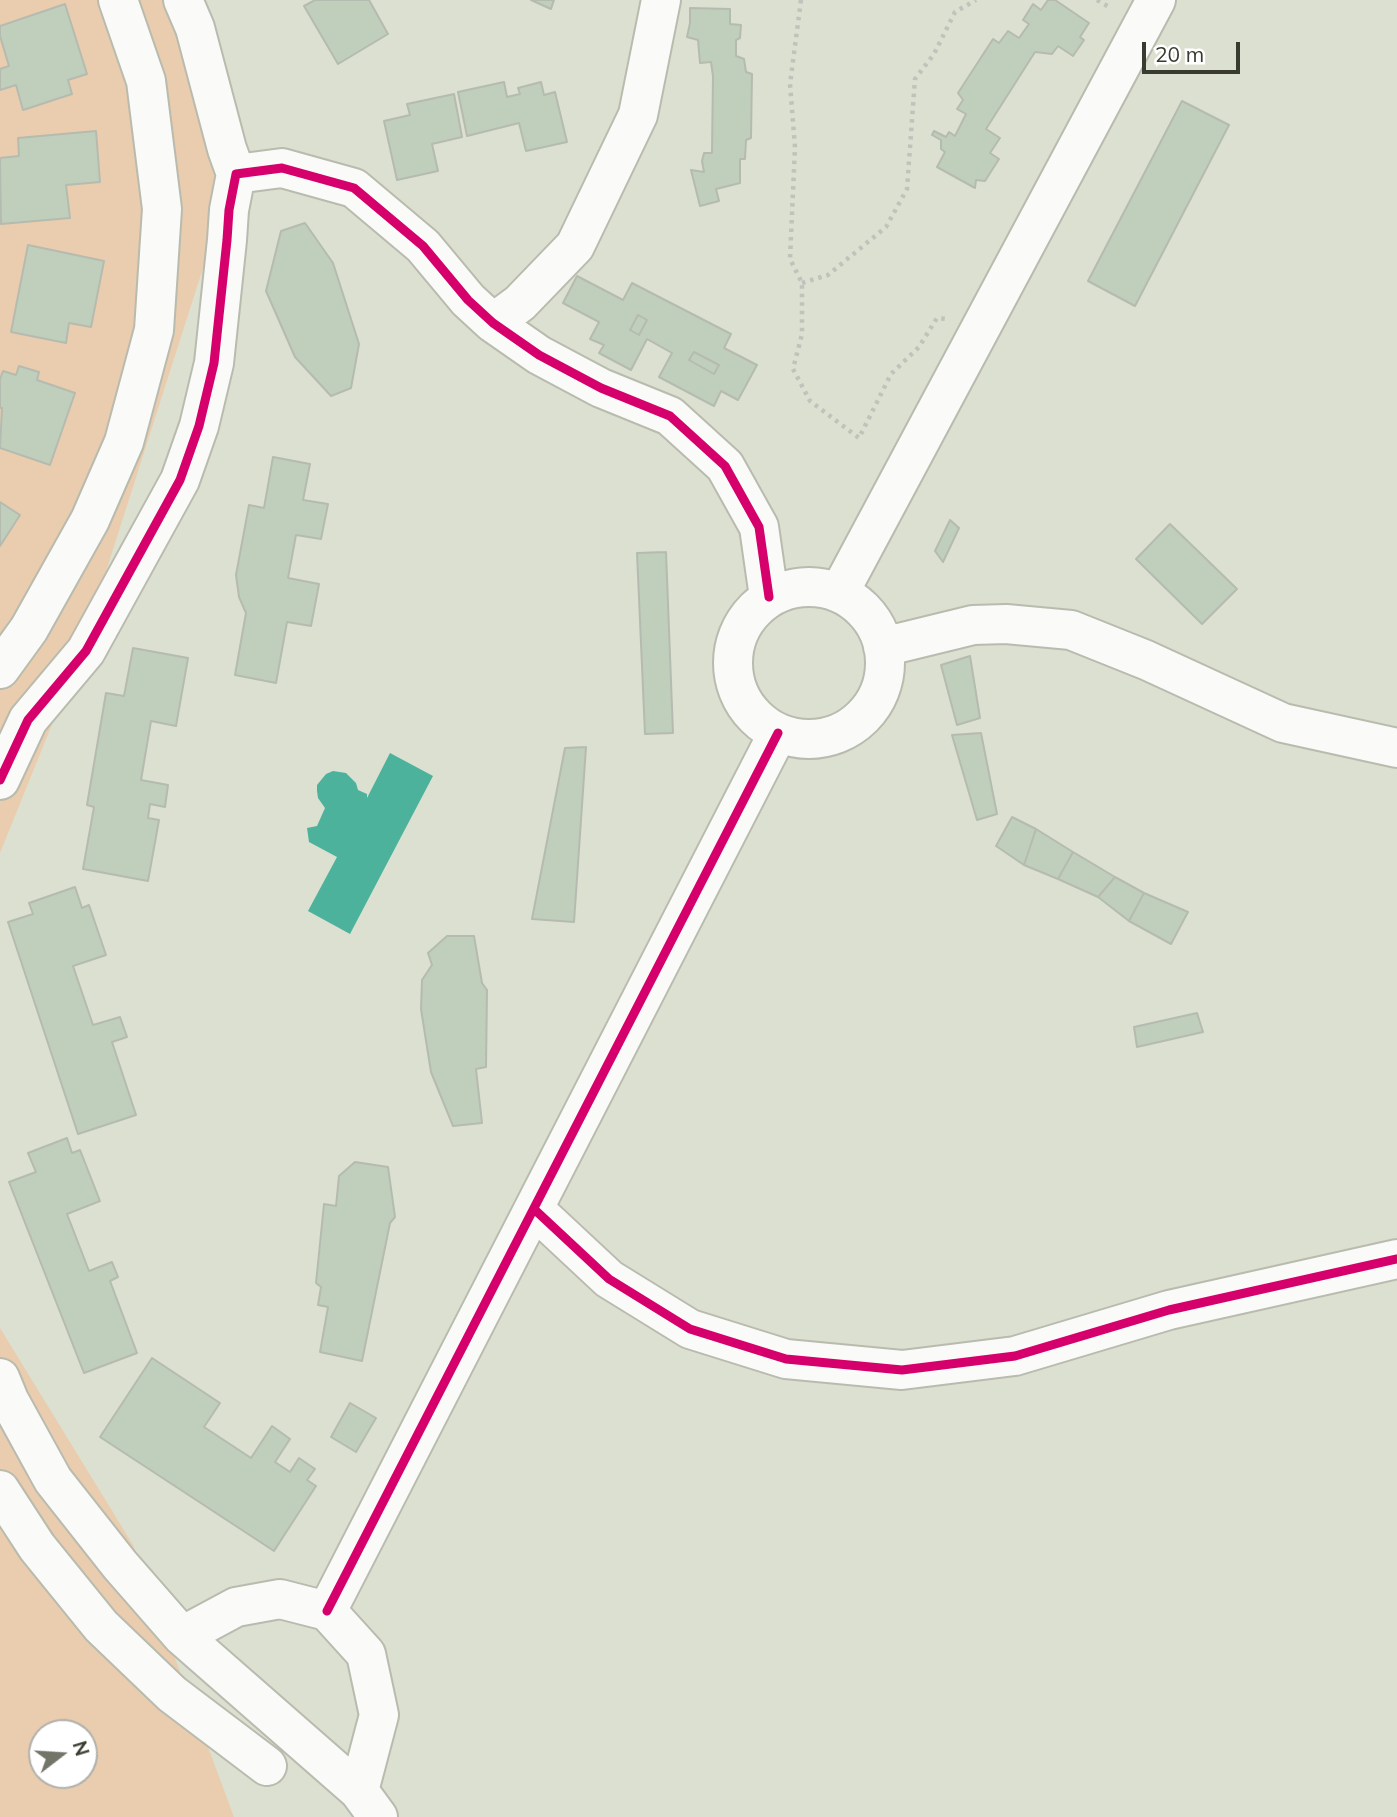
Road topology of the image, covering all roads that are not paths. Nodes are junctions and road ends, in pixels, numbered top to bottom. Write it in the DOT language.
graph roads {
  1 [pos="118,0"];
  2 [pos="183,0"];
  3 [pos="661,0"];
  4 [pos="1156,0"];
  5 [pos="236,174"];
  6 [pos="493,323"];
  7 [pos="839,593"];
  8 [pos="769,597"];
  9 [pos="883,647"];
  10 [pos="0,669"];
  11 [pos="778,733"];
  12 [pos="1397,748"];
  13 [pos="0,780"];
  14 [pos="534,1209"];
  15 [pos="1397,1259"];
  16 [pos="0,1378"];
  17 [pos="0,1490"];
  18 [pos="327,1611"];
  19 [pos="182,1636"];
  20 [pos="267,1766"];
  21 [pos="368,1804"];
  1 -- 10 [label="street"];
  2 -- 5 [label="street"];
  3 -- 6 [label="street"];
  4 -- 7 [label="street"];
  5 -- 6 [label="street"];
  5 -- 13 [label="street"];
  6 -- 8 [label="street"];
  7 -- 8 [label="street"];
  7 -- 9 [label="street"];
  8 -- 11 [label="street"];
  9 -- 11 [label="street"];
  9 -- 12 [label="street"];
  11 -- 14 [label="street"];
  14 -- 15 [label="street"];
  14 -- 18 [label="street"];
  16 -- 19 [label="street"];
  17 -- 20 [label="street"];
  18 -- 19 [label="street"];
  18 -- 21 [label="street"];
  19 -- 21 [label="street"];
}
